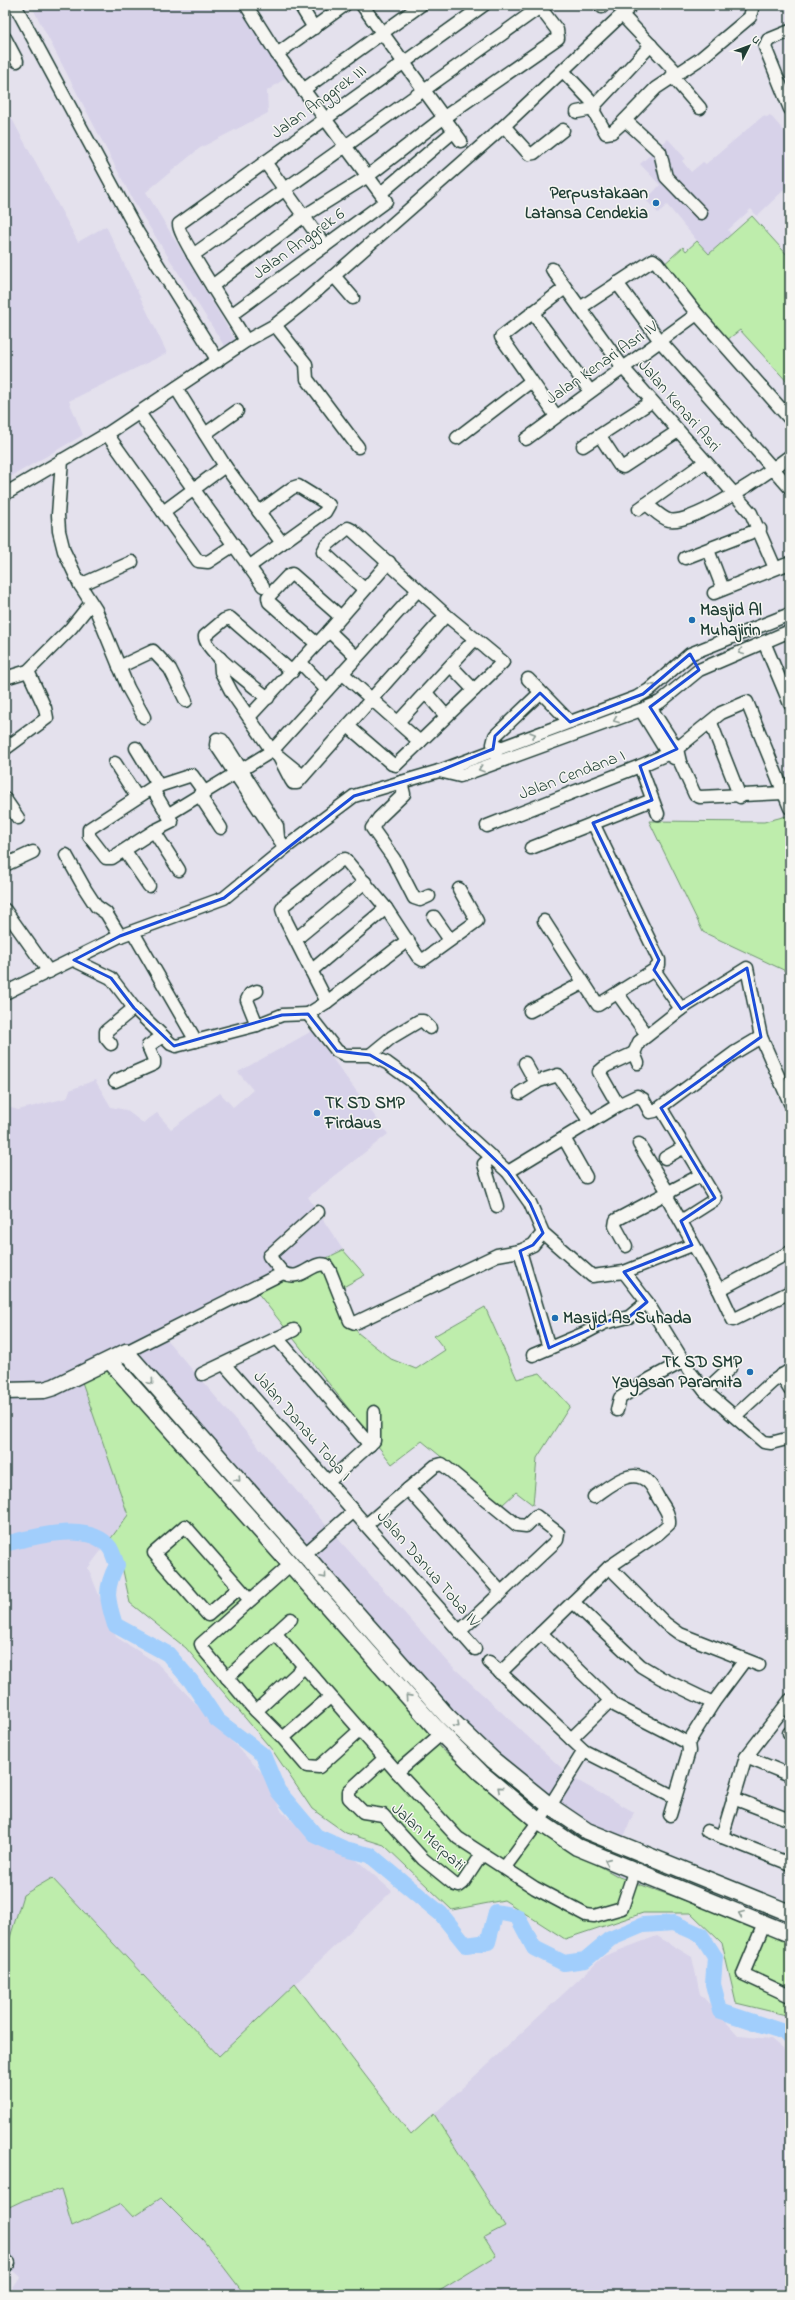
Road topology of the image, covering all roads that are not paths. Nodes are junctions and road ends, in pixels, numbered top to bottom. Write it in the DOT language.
graph roads {
  1 [pos="15,5"];
  2 [pos="246,5"];
  3 [pos="300,5"];
  4 [pos="346,5"];
  5 [pos="362,5"];
  6 [pos="421,5"];
  7 [pos="484,5"];
  8 [pos="632,5"];
  9 [pos="753,5"];
  10 [pos="539,6"];
  11 [pos="622,15"];
  12 [pos="314,28"];
  13 [pos="790,31"];
  14 [pos="382,34"];
  15 [pos="5,38"];
  16 [pos="651,45"];
  17 [pos="277,54"];
  18 [pos="17,61"];
  19 [pos="403,63"];
  20 [pos="563,71"];
  21 [pos="674,74"];
  22 [pos="304,90"];
  23 [pos="423,91"];
  24 [pos="594,107"];
  25 [pos="700,108"];
  26 [pos="790,109"];
  27 [pos="577,112"];
  28 [pos="443,118"];
  29 [pos="325,119"];
  30 [pos="625,120"];
  31 [pos="504,126"];
  32 [pos="563,130"];
  33 [pos="453,132"];
  34 [pos="461,142"];
  35 [pos="346,147"];
  36 [pos="265,162"];
  37 [pos="368,176"];
  38 [pos="285,190"];
  39 [pos="383,197"];
  40 [pos="701,213"];
  41 [pos="304,216"];
  42 [pos="326,246"];
  43 [pos="193,254"];
  44 [pos="552,269"];
  45 [pos="335,277"];
  46 [pos="617,283"];
  47 [pos="212,286"];
  48 [pos="565,288"];
  49 [pos="354,298"];
  50 [pos="580,308"];
  51 [pos="532,312"];
  52 [pos="697,314"];
  53 [pos="231,315"];
  54 [pos="275,325"];
  55 [pos="246,341"];
  56 [pos="661,342"];
  57 [pos="218,361"];
  58 [pos="624,369"];
  59 [pos="530,382"];
  60 [pos="176,388"];
  61 [pos="590,391"];
  62 [pos="651,402"];
  63 [pos="237,411"];
  64 [pos="139,413"];
  65 [pos="556,416"];
  66 [pos="790,419"];
  67 [pos="678,431"];
  68 [pos="107,434"];
  69 [pos="205,434"];
  70 [pos="600,436"];
  71 [pos="457,438"];
  72 [pos="526,439"];
  73 [pos="583,446"];
  74 [pos="358,447"];
  75 [pos="790,456"];
  76 [pos="62,460"];
  77 [pos="705,462"];
  78 [pos="225,466"];
  79 [pos="773,469"];
  80 [pos="790,488"];
  81 [pos="194,490"];
  82 [pos="5,494"];
  83 [pos="736,494"];
  84 [pos="163,512"];
  85 [pos="259,512"];
  86 [pos="760,529"];
  87 [pos="282,543"];
  88 [pos="234,545"];
  89 [pos="708,550"];
  90 [pos="685,558"];
  91 [pos="132,562"];
  92 [pos="389,562"];
  93 [pos="790,563"];
  94 [pos="250,566"];
  95 [pos="775,568"];
  96 [pos="80,584"];
  97 [pos="263,586"];
  98 [pos="364,590"];
  99 [pos="418,590"];
  100 [pos="91,603"];
  101 [pos="446,614"];
  102 [pos="790,614"];
  103 [pos="341,617"];
  104 [pos="329,631"];
  105 [pos="790,631"];
  106 [pos="475,639"];
  107 [pos="764,642"];
  108 [pos="317,644"];
  109 [pos="690,654"];
  110 [pos="356,657"];
  111 [pos="220,658"];
  112 [pos="300,662"];
  113 [pos="451,666"];
  114 [pos="119,667"];
  115 [pos="699,670"];
  116 [pos="28,671"];
  117 [pos="292,672"];
  118 [pos="342,673"];
  119 [pos="5,678"];
  120 [pos="528,679"];
  121 [pos="786,687"];
  122 [pos="327,690"];
  123 [pos="474,690"];
  124 [pos="426,693"];
  125 [pos="540,693"];
  126 [pos="268,698"];
  127 [pos="372,698"];
  128 [pos="186,702"];
  129 [pos="790,704"];
  130 [pos="645,709"];
  131 [pos="446,716"];
  132 [pos="144,717"];
  133 [pos="248,717"];
  134 [pos="398,722"];
  135 [pos="567,723"];
  136 [pos="711,723"];
  137 [pos="348,726"];
  138 [pos="570,737"];
  139 [pos="420,742"];
  140 [pos="511,742"];
  141 [pos="136,748"];
  142 [pos="5,749"];
  143 [pos="494,749"];
  144 [pos="672,752"];
  145 [pos="275,754"];
  146 [pos="517,756"];
  147 [pos="115,763"];
  148 [pos="499,763"];
  149 [pos="640,766"];
  150 [pos="439,771"];
  151 [pos="238,772"];
  152 [pos="401,782"];
  153 [pos="156,787"];
  154 [pos="784,793"];
  155 [pos="203,795"];
  156 [pos="137,797"];
  157 [pos="740,797"];
  158 [pos="5,799"];
  159 [pos="652,800"];
  160 [pos="790,808"];
  161 [pos="170,814"];
  162 [pos="658,814"];
  163 [pos="18,818"];
  164 [pos="594,823"];
  165 [pos="487,826"];
  166 [pos="221,828"];
  167 [pos="154,831"];
  168 [pos="282,842"];
  169 [pos="531,848"];
  170 [pos="125,851"];
  171 [pos="33,852"];
  172 [pos="66,855"];
  173 [pos="5,865"];
  174 [pos="179,870"];
  175 [pos="365,882"];
  176 [pos="149,886"];
  177 [pos="459,889"];
  178 [pos="429,896"];
  179 [pos="386,908"];
  180 [pos="5,910"];
  181 [pos="434,917"];
  182 [pos="544,921"];
  183 [pos="133,932"];
  184 [pos="120,936"];
  185 [pos="296,939"];
  186 [pos="408,940"];
  187 [pos="450,940"];
  188 [pos="74,960"];
  189 [pos="654,970"];
  190 [pos="311,971"];
  191 [pos="49,972"];
  192 [pos="583,983"];
  193 [pos="257,991"];
  194 [pos="5,993"];
  195 [pos="618,994"];
  196 [pos="327,1002"];
  197 [pos="134,1008"];
  198 [pos="680,1009"];
  199 [pos="530,1011"];
  200 [pos="308,1014"];
  201 [pos="257,1025"];
  202 [pos="430,1028"];
  203 [pos="647,1035"];
  204 [pos="163,1036"];
  205 [pos="761,1036"];
  206 [pos="196,1041"];
  207 [pos="111,1044"];
  208 [pos="370,1055"];
  209 [pos="525,1063"];
  210 [pos="115,1081"];
  211 [pos="536,1083"];
  212 [pos="520,1093"];
  213 [pos="790,1103"];
  214 [pos="618,1105"];
  215 [pos="661,1108"];
  216 [pos="590,1122"];
  217 [pos="564,1138"];
  218 [pos="639,1144"];
  219 [pos="684,1147"];
  220 [pos="492,1157"];
  221 [pos="665,1158"];
  222 [pos="508,1172"];
  223 [pos="701,1175"];
  224 [pos="586,1178"];
  225 [pos="667,1194"];
  226 [pos="497,1206"];
  227 [pos="318,1212"];
  228 [pos="681,1221"];
  229 [pos="543,1233"];
  230 [pos="692,1245"];
  231 [pos="626,1246"];
  232 [pos="520,1251"];
  233 [pos="790,1252"];
  234 [pos="624,1272"];
  235 [pos="283,1273"];
  236 [pos="719,1290"];
  237 [pos="790,1292"];
  238 [pos="647,1302"];
  239 [pos="294,1330"];
  240 [pos="277,1338"];
  241 [pos="549,1348"];
  242 [pos="126,1352"];
  243 [pos="533,1355"];
  244 [pos="110,1361"];
  245 [pos="684,1361"];
  246 [pos="224,1364"];
  247 [pos="730,1368"];
  248 [pos="786,1373"];
  249 [pos="202,1374"];
  250 [pos="790,1390"];
  251 [pos="5,1391"];
  252 [pos="705,1391"];
  253 [pos="617,1410"];
  254 [pos="374,1412"];
  255 [pos="735,1416"];
  256 [pos="790,1438"];
  257 [pos="370,1445"];
  258 [pos="328,1482"];
  259 [pos="408,1489"];
  260 [pos="594,1497"];
  261 [pos="354,1511"];
  262 [pos="366,1525"];
  263 [pos="294,1541"];
  264 [pos="280,1552"];
  265 [pos="305,1554"];
  266 [pos="290,1565"];
  267 [pos="609,1567"];
  268 [pos="239,1588"];
  269 [pos="501,1592"];
  270 [pos="250,1600"];
  271 [pos="573,1602"];
  272 [pos="291,1619"];
  273 [pos="460,1631"];
  274 [pos="275,1633"];
  275 [pos="541,1633"];
  276 [pos="476,1648"];
  277 [pos="744,1660"];
  278 [pos="489,1662"];
  279 [pos="759,1665"];
  280 [pos="304,1667"];
  281 [pos="500,1673"];
  282 [pos="227,1678"];
  283 [pos="330,1697"];
  284 [pos="790,1700"];
  285 [pos="610,1701"];
  286 [pos="713,1703"];
  287 [pos="256,1711"];
  288 [pos="360,1730"];
  289 [pos="441,1734"];
  290 [pos="283,1738"];
  291 [pos="571,1739"];
  292 [pos="688,1743"];
  293 [pos="584,1751"];
  294 [pos="746,1757"];
  295 [pos="385,1758"];
  296 [pos="397,1772"];
  297 [pos="790,1775"];
  298 [pos="675,1797"];
  299 [pos="734,1798"];
  300 [pos="544,1813"];
  301 [pos="670,1815"];
  302 [pos="790,1820"];
  303 [pos="707,1831"];
  304 [pos="722,1837"];
  305 [pos="482,1854"];
  306 [pos="790,1864"];
  307 [pos="505,1867"];
  308 [pos="634,1872"];
  309 [pos="790,1913"];
  310 [pos="761,1931"];
  311 [pos="790,1934"];
  312 [pos="790,1996"];
  1 -- 57 [label="street"];
  2 -- 17 [label="street"];
  3 -- 12 [label="street"];
  4 -- 12 [label="street"];
  5 -- 14 [label="street"];
  6 -- 14 [label="street"];
  7 -- 19 [label="street, Jalan Anggrek III"];
  8 -- 11 [label="street"];
  9 -- 21 [label="street"];
  10 -- 23 [label="street"];
  10 -- 28 [label="street"];
  11 -- 16 [label="street"];
  11 -- 20 [label="street"];
  12 -- 17 [label="street"];
  13 -- 26 [label="street"];
  14 -- 19 [label="street"];
  14 -- 22 [label="street"];
  15 -- 18 [label="street"];
  16 -- 21 [label="street"];
  16 -- 24 [label="street"];
  17 -- 22 [label="street"];
  19 -- 23 [label="street"];
  19 -- 29 [label="street, Jalan Anggrek III"];
  20 -- 24 [label="street"];
  20 -- 31 [label="street"];
  21 -- 25 [label="street"];
  21 -- 30 [label="street"];
  22 -- 29 [label="street"];
  23 -- 28 [label="street"];
  23 -- 35 [label="street"];
  24 -- 27 [label="street"];
  24 -- 30 [label="street"];
  28 -- 33 [label="street"];
  28 -- 37 [label="street"];
  29 -- 35 [label="street"];
  29 -- 36 [label="street, Jalan Anggrek III"];
  30 -- 40 [label="street"];
  31 -- 32 [label="street"];
  31 -- 45 [label="street"];
  33 -- 34 [label="street"];
  33 -- 39 [label="street, Jalan Anggrek 6"];
  35 -- 37 [label="street"];
  35 -- 38 [label="street"];
  36 -- 38 [label="street"];
  36 -- 43 [label="street, Jalan Anggrek III"];
  37 -- 39 [label="street"];
  37 -- 41 [label="street"];
  38 -- 41 [label="street"];
  38 -- 43 [label="street"];
  39 -- 42 [label="street, Jalan Anggrek 6"];
  41 -- 42 [label="street"];
  41 -- 47 [label="street"];
  42 -- 53 [label="street, Jalan Anggrek 6"];
  43 -- 47 [label="street"];
  44 -- 48 [label="street, Jalan Kenari Asri"];
  45 -- 49 [label="street"];
  45 -- 54 [label="street"];
  46 -- 50 [label="street"];
  46 -- 52 [label="street"];
  46 -- 56 [label="street"];
  47 -- 53 [label="street"];
  48 -- 50 [label="street, Jalan Kenari Asri"];
  48 -- 51 [label="street"];
  50 -- 58 [label="street, Jalan Kenari Asri"];
  51 -- 59 [label="street"];
  51 -- 61 [label="street"];
  52 -- 56 [label="street, Jalan Kenari Asri IV"];
  52 -- 66 [label="street"];
  53 -- 55 [label="street"];
  54 -- 55 [label="street"];
  54 -- 74 [label="street"];
  55 -- 57 [label="street"];
  56 -- 58 [label="street, Jalan Kenari Asri IV"];
  56 -- 79 [label="street"];
  57 -- 60 [label="street"];
  58 -- 61 [label="street, Jalan Kenari Asri IV"];
  58 -- 62 [label="street, Jalan Kenari Asri"];
  59 -- 65 [label="street"];
  59 -- 71 [label="street"];
  60 -- 64 [label="street"];
  60 -- 69 [label="street"];
  61 -- 65 [label="street, Jalan Kenari Asri IV"];
  62 -- 67 [label="street, Jalan Kenari Asri"];
  62 -- 70 [label="street"];
  63 -- 69 [label="street"];
  64 -- 68 [label="street"];
  64 -- 81 [label="street"];
  65 -- 72 [label="street, Jalan Kenari Asri IV"];
  67 -- 70 [label="street"];
  67 -- 77 [label="street, Jalan Kenari Asri"];
  68 -- 76 [label="street"];
  68 -- 84 [label="street"];
  69 -- 78 [label="street"];
  70 -- 73 [label="street"];
  75 -- 79 [label="street"];
  76 -- 82 [label="street"];
  76 -- 96 [label="street"];
  77 -- 83 [label="street, Jalan Kenari Asri"];
  77 -- 83 [label="street"];
  78 -- 81 [label="street"];
  78 -- 85 [label="street"];
  79 -- 80 [label="street"];
  79 -- 83 [label="street"];
  81 -- 84 [label="street"];
  81 -- 88 [label="street"];
  83 -- 86 [label="street, Jalan Kenari Asri"];
  84 -- 88 [label="street"];
  85 -- 87 [label="street"];
  85 -- 87 [label="street"];
  86 -- 89 [label="street"];
  86 -- 95 [label="street, Jalan Kenari Asri"];
  87 -- 94 [label="street"];
  88 -- 94 [label="street"];
  89 -- 90 [label="street"];
  89 -- 95 [label="street"];
  91 -- 96 [label="street"];
  92 -- 98 [label="street"];
  92 -- 98 [label="street"];
  92 -- 99 [label="street"];
  93 -- 95 [label="street"];
  94 -- 97 [label="street"];
  96 -- 100 [label="street"];
  98 -- 103 [label="street"];
  99 -- 101 [label="street"];
  99 -- 110 [label="street"];
  100 -- 114 [label="street"];
  100 -- 116 [label="street"];
  101 -- 106 [label="street"];
  101 -- 127 [label="street"];
  102 -- 109 [label="street"];
  103 -- 104 [label="street"];
  103 -- 108 [label="street"];
  104 -- 108 [label="street"];
  104 -- 110 [label="street"];
  105 -- 107 [label="street"];
  106 -- 113 [label="street"];
  106 -- 123 [label="street"];
  107 -- 115 [label="street, one-way"];
  107 -- 121 [label="street"];
  108 -- 112 [label="street"];
  109 -- 115 [label="street"];
  135 -- 109 [label="street, one-way"];
  110 -- 118 [label="street"];
  111 -- 117 [label="street"];
  111 -- 126 [label="street"];
  111 -- 133 [label="street"];
  112 -- 117 [label="street"];
  112 -- 122 [label="street"];
  113 -- 123 [label="street"];
  113 -- 124 [label="street"];
  114 -- 128 [label="street"];
  114 -- 132 [label="street"];
  115 -- 130 [label="street"];
  116 -- 119 [label="street"];
  116 -- 142 [label="street"];
  117 -- 126 [label="street"];
  118 -- 122 [label="street"];
  118 -- 127 [label="street"];
  120 -- 125 [label="street"];
  121 -- 129 [label="street"];
  122 -- 145 [label="street"];
  123 -- 131 [label="street"];
  124 -- 131 [label="street"];
  124 -- 134 [label="street"];
  125 -- 135 [label="street"];
  125 -- 143 [label="street"];
  126 -- 133 [label="street"];
  127 -- 134 [label="street"];
  127 -- 137 [label="street"];
  130 -- 138 [label="street, one-way"];
  130 -- 144 [label="street"];
  131 -- 139 [label="street"];
  133 -- 145 [label="street"];
  134 -- 139 [label="street"];
  135 -- 138 [label="street"];
  140 -- 135 [label="street, one-way"];
  136 -- 144 [label="street, Jalan Cendana I"];
  136 -- 154 [label="street, Jalan Cendana I"];
  136 -- 157 [label="street"];
  137 -- 139 [label="street"];
  137 -- 145 [label="street"];
  138 -- 146 [label="street"];
  140 -- 143 [label="street"];
  140 -- 146 [label="street"];
  141 -- 153 [label="street"];
  143 -- 148 [label="street"];
  143 -- 150 [label="street"];
  144 -- 149 [label="street, Jalan Cendana I"];
  144 -- 157 [label="street"];
  145 -- 151 [label="street"];
  146 -- 148 [label="street"];
  147 -- 156 [label="street"];
  148 -- 150 [label="street, one-way"];
  149 -- 159 [label="street"];
  149 -- 165 [label="street, Jalan Cendana I"];
  150 -- 152 [label="street"];
  151 -- 155 [label="street"];
  151 -- 168 [label="street"];
  152 -- 168 [label="street"];
  152 -- 178 [label="street"];
  153 -- 155 [label="street"];
  153 -- 156 [label="street"];
  153 -- 161 [label="street"];
  154 -- 157 [label="street"];
  154 -- 160 [label="street"];
  155 -- 161 [label="street"];
  155 -- 166 [label="street"];
  156 -- 170 [label="street"];
  158 -- 163 [label="street"];
  159 -- 162 [label="street"];
  159 -- 164 [label="street"];
  161 -- 167 [label="street"];
  164 -- 169 [label="street"];
  164 -- 189 [label="street"];
  167 -- 170 [label="street"];
  167 -- 174 [label="street"];
  168 -- 183 [label="street"];
  170 -- 176 [label="street"];
  171 -- 173 [label="street"];
  172 -- 184 [label="street"];
  175 -- 179 [label="street"];
  175 -- 185 [label="street"];
  175 -- 185 [label="street"];
  177 -- 187 [label="street"];
  179 -- 186 [label="street"];
  179 -- 190 [label="street"];
  180 -- 191 [label="street"];
  181 -- 187 [label="street"];
  182 -- 192 [label="street"];
  183 -- 184 [label="street"];
  183 -- 206 [label="street"];
  184 -- 188 [label="street"];
  185 -- 190 [label="street"];
  186 -- 187 [label="street"];
  186 -- 196 [label="street"];
  188 -- 191 [label="street"];
  188 -- 197 [label="street"];
  189 -- 195 [label="street"];
  189 -- 198 [label="street"];
  190 -- 196 [label="street"];
  191 -- 194 [label="street"];
  192 -- 195 [label="street"];
  192 -- 199 [label="street"];
  193 -- 201 [label="street"];
  195 -- 203 [label="street"];
  196 -- 200 [label="street"];
  197 -- 204 [label="street"];
  197 -- 207 [label="street"];
  198 -- 203 [label="street"];
  198 -- 205 [label="street"];
  200 -- 201 [label="street"];
  200 -- 208 [label="street"];
  201 -- 206 [label="street"];
  202 -- 208 [label="street"];
  203 -- 214 [label="street"];
  204 -- 206 [label="street"];
  204 -- 210 [label="street"];
  205 -- 213 [label="street"];
  205 -- 215 [label="street"];
  208 -- 220 [label="street"];
  209 -- 211 [label="street"];
  211 -- 212 [label="street"];
  211 -- 216 [label="street"];
  214 -- 215 [label="street"];
  214 -- 216 [label="street"];
  215 -- 219 [label="street"];
  216 -- 217 [label="street"];
  217 -- 222 [label="street"];
  217 -- 224 [label="street"];
  218 -- 225 [label="street"];
  219 -- 221 [label="street"];
  219 -- 223 [label="street"];
  220 -- 222 [label="street"];
  220 -- 226 [label="street"];
  222 -- 229 [label="street"];
  223 -- 225 [label="street"];
  223 -- 228 [label="street"];
  225 -- 228 [label="street"];
  225 -- 231 [label="street"];
  227 -- 235 [label="street"];
  228 -- 230 [label="street"];
  229 -- 232 [label="street"];
  229 -- 234 [label="street"];
  230 -- 234 [label="street"];
  230 -- 236 [label="street"];
  232 -- 235 [label="street"];
  232 -- 241 [label="street"];
  233 -- 236 [label="street"];
  234 -- 238 [label="street"];
  235 -- 242 [label="street"];
  236 -- 237 [label="street"];
  238 -- 241 [label="street"];
  238 -- 245 [label="street"];
  239 -- 240 [label="street"];
  240 -- 246 [label="street"];
  240 -- 257 [label="street"];
  241 -- 243 [label="street"];
  242 -- 244 [label="main road"];
  242 -- 263 [label="main road, one-way"];
  244 -- 251 [label="main road"];
  244 -- 264 [label="main road"];
  245 -- 252 [label="street"];
  245 -- 253 [label="street"];
  246 -- 249 [label="street"];
  246 -- 258 [label="street, Jalan Danau Toba I"];
  247 -- 252 [label="street"];
  248 -- 250 [label="street"];
  248 -- 255 [label="street"];
  252 -- 255 [label="street"];
  254 -- 257 [label="street"];
  255 -- 256 [label="street"];
  257 -- 258 [label="street"];
  258 -- 261 [label="street, Jalan Danau Toba I"];
  259 -- 262 [label="street"];
  259 -- 269 [label="street"];
  259 -- 269 [label="street"];
  260 -- 267 [label="street"];
  261 -- 262 [label="street, Jalan Danua Toba IV"];
  261 -- 265 [label="street"];
  262 -- 273 [label="street, Jalan Danua Toba IV"];
  263 -- 264 [label="main road"];
  263 -- 265 [label="main road"];
  264 -- 266 [label="main road"];
  265 -- 300 [label="main road, one-way"];
  266 -- 270 [label="street"];
  289 -- 266 [label="main road, one-way"];
  267 -- 271 [label="street"];
  267 -- 277 [label="street"];
  268 -- 268 [label="street"];
  268 -- 270 [label="street"];
  269 -- 273 [label="street"];
  270 -- 282 [label="street"];
  271 -- 275 [label="street"];
  271 -- 286 [label="street"];
  272 -- 274 [label="street"];
  273 -- 276 [label="street, Jalan Danua Toba IV"];
  274 -- 280 [label="street"];
  274 -- 282 [label="street"];
  275 -- 281 [label="street"];
  275 -- 285 [label="street"];
  277 -- 279 [label="street"];
  277 -- 286 [label="street"];
  278 -- 281 [label="street"];
  280 -- 283 [label="street"];
  280 -- 287 [label="street"];
  281 -- 291 [label="street"];
  282 -- 287 [label="street"];
  283 -- 288 [label="street"];
  283 -- 290 [label="street"];
  284 -- 294 [label="street"];
  285 -- 291 [label="street"];
  285 -- 292 [label="street"];
  286 -- 292 [label="street"];
  287 -- 290 [label="street"];
  288 -- 290 [label="street"];
  288 -- 295 [label="street"];
  289 -- 296 [label="street"];
  300 -- 289 [label="main road, one-way"];
  291 -- 293 [label="street"];
  292 -- 298 [label="street"];
  293 -- 298 [label="street"];
  293 -- 300 [label="street"];
  294 -- 297 [label="street"];
  294 -- 299 [label="street"];
  295 -- 296 [label="street"];
  295 -- 305 [label="street, Jalan Merpati"];
  296 -- 305 [label="street"];
  298 -- 301 [label="street"];
  299 -- 302 [label="street"];
  299 -- 304 [label="street"];
  300 -- 307 [label="street"];
  308 -- 300 [label="main road, one-way"];
  300 -- 309 [label="main road"];
  303 -- 304 [label="street"];
  304 -- 306 [label="street"];
  305 -- 307 [label="street"];
  307 -- 308 [label="street"];
  311 -- 308 [label="main road, one-way"];
  310 -- 312 [label="street"];
}
